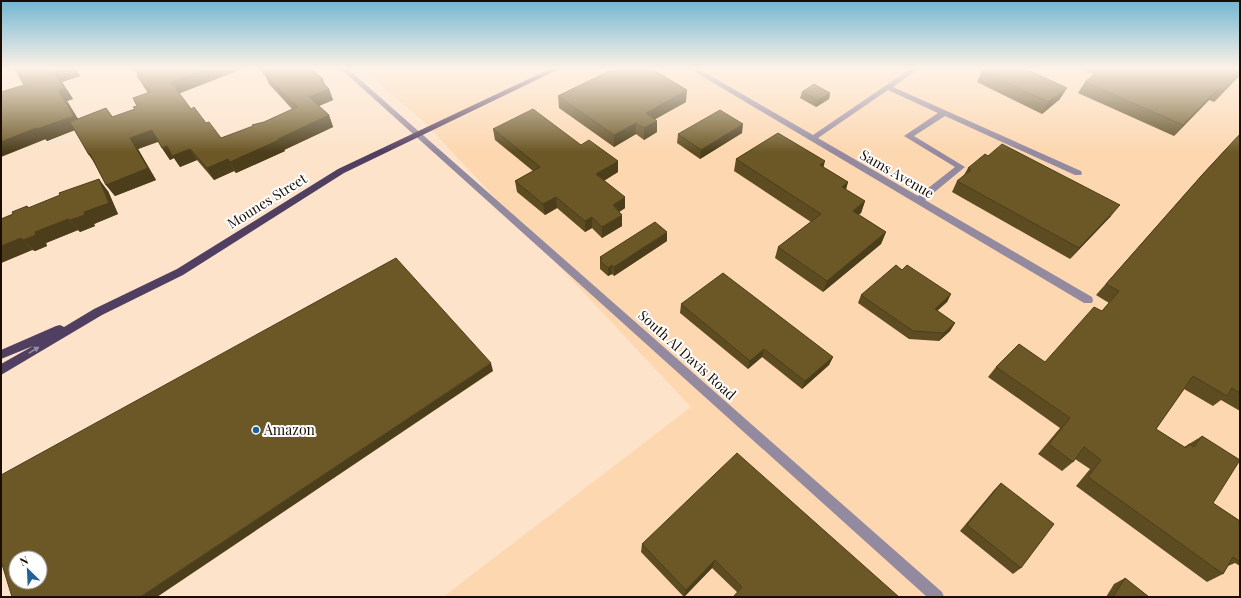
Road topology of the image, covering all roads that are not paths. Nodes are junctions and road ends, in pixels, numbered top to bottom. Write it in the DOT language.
graph roads {
  1 [pos="376,97"];
  2 [pos="496,97"];
  3 [pos="742,97"];
  4 [pos="872,97"];
  5 [pos="909,97"];
  6 [pos="944,113"];
  7 [pos="418,134"];
  8 [pos="812,138"];
  9 [pos="1078,173"];
  10 [pos="918,201"];
  11 [pos="1088,300"];
  12 [pos="98,312"];
  13 [pos="1,355"];
  14 [pos="1,370"];
  15 [pos="937,597"];
  1 -- 7 [label="street, South Al Davis Road"];
  2 -- 7 [label="main road, Mounes Street"];
  3 -- 8 [label="street, Sams Avenue"];
  4 -- 8 [label="street"];
  5 -- 6 [label="street"];
  6 -- 9 [label="street"];
  6 -- 10 [label="street"];
  7 -- 12 [label="main road, Mounes Street"];
  7 -- 15 [label="street, South Al Davis Road"];
  8 -- 10 [label="street, Sams Avenue"];
  10 -- 11 [label="street, Sams Avenue"];
  12 -- 13 [label="main road"];
  14 -- 12 [label="main road, Mounes Street, one-way"];
}
